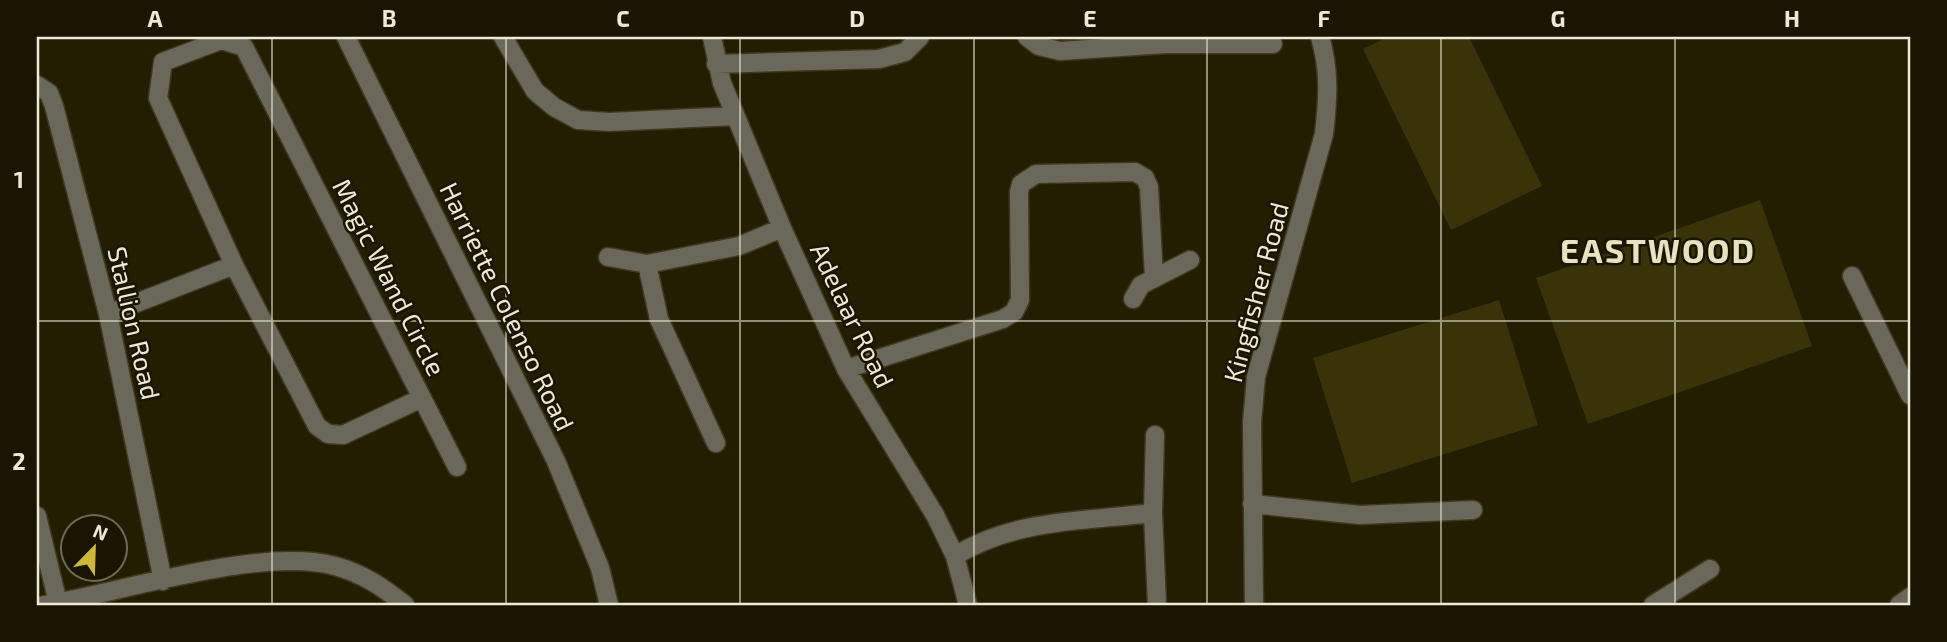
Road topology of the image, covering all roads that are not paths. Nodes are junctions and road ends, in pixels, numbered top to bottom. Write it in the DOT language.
graph roads {
  1 [pos="345,37"];
  2 [pos="503,37"];
  3 [pos="712,37"];
  4 [pos="920,37"];
  5 [pos="1027,37"];
  6 [pos="1321,37"];
  7 [pos="1166,41"];
  8 [pos="1273,44"];
  9 [pos="716,64"];
  10 [pos="37,85"];
  11 [pos="734,116"];
  12 [pos="782,228"];
  13 [pos="608,257"];
  14 [pos="1190,260"];
  15 [pos="647,264"];
  16 [pos="234,265"];
  17 [pos="1852,276"];
  18 [pos="1154,277"];
  19 [pos="1133,299"];
  20 [pos="108,314"];
  21 [pos="846,369"];
  22 [pos="1910,395"];
  23 [pos="422,398"];
  24 [pos="1155,435"];
  25 [pos="716,443"];
  26 [pos="457,467"];
  27 [pos="1252,504"];
  28 [pos="1473,510"];
  29 [pos="1153,513"];
  30 [pos="37,516"];
  31 [pos="955,555"];
  32 [pos="1710,569"];
  33 [pos="163,581"];
  34 [pos="1910,597"];
  35 [pos="51,604"];
  36 [pos="405,605"];
  37 [pos="609,605"];
  38 [pos="968,605"];
  39 [pos="1157,605"];
  40 [pos="1254,605"];
  41 [pos="1653,605"];
  42 [pos="1899,605"];
  1 -- 37 [label="street, Harriette Colenso Road"];
  2 -- 11 [label="street"];
  3 -- 9 [label="street, Adelaar Road"];
  4 -- 9 [label="street"];
  5 -- 7 [label="street"];
  6 -- 27 [label="street, Kingfisher Road"];
  7 -- 8 [label="street"];
  9 -- 11 [label="street, Adelaar Road"];
  10 -- 20 [label="street, Stallion Road"];
  11 -- 12 [label="street, Adelaar Road"];
  12 -- 15 [label="street"];
  12 -- 21 [label="street, Adelaar Road"];
  13 -- 15 [label="street"];
  14 -- 18 [label="street"];
  15 -- 25 [label="street"];
  16 -- 20 [label="street"];
  16 -- 23 [label="street, Magic Wand Circle"];
  16 -- 23 [label="street, Magic Wand Circle"];
  17 -- 22 [label="street"];
  18 -- 19 [label="street"];
  18 -- 21 [label="street"];
  20 -- 33 [label="street, Stallion Road"];
  21 -- 31 [label="street, Adelaar Road"];
  23 -- 26 [label="street"];
  24 -- 29 [label="street"];
  27 -- 28 [label="street"];
  27 -- 40 [label="street, Kingfisher Road"];
  29 -- 31 [label="street"];
  29 -- 39 [label="street"];
  30 -- 35 [label="street"];
  31 -- 38 [label="street, Adelaar Road"];
  32 -- 41 [label="street"];
  33 -- 35 [label="street"];
  33 -- 36 [label="street"];
  34 -- 42 [label="street"];
}
